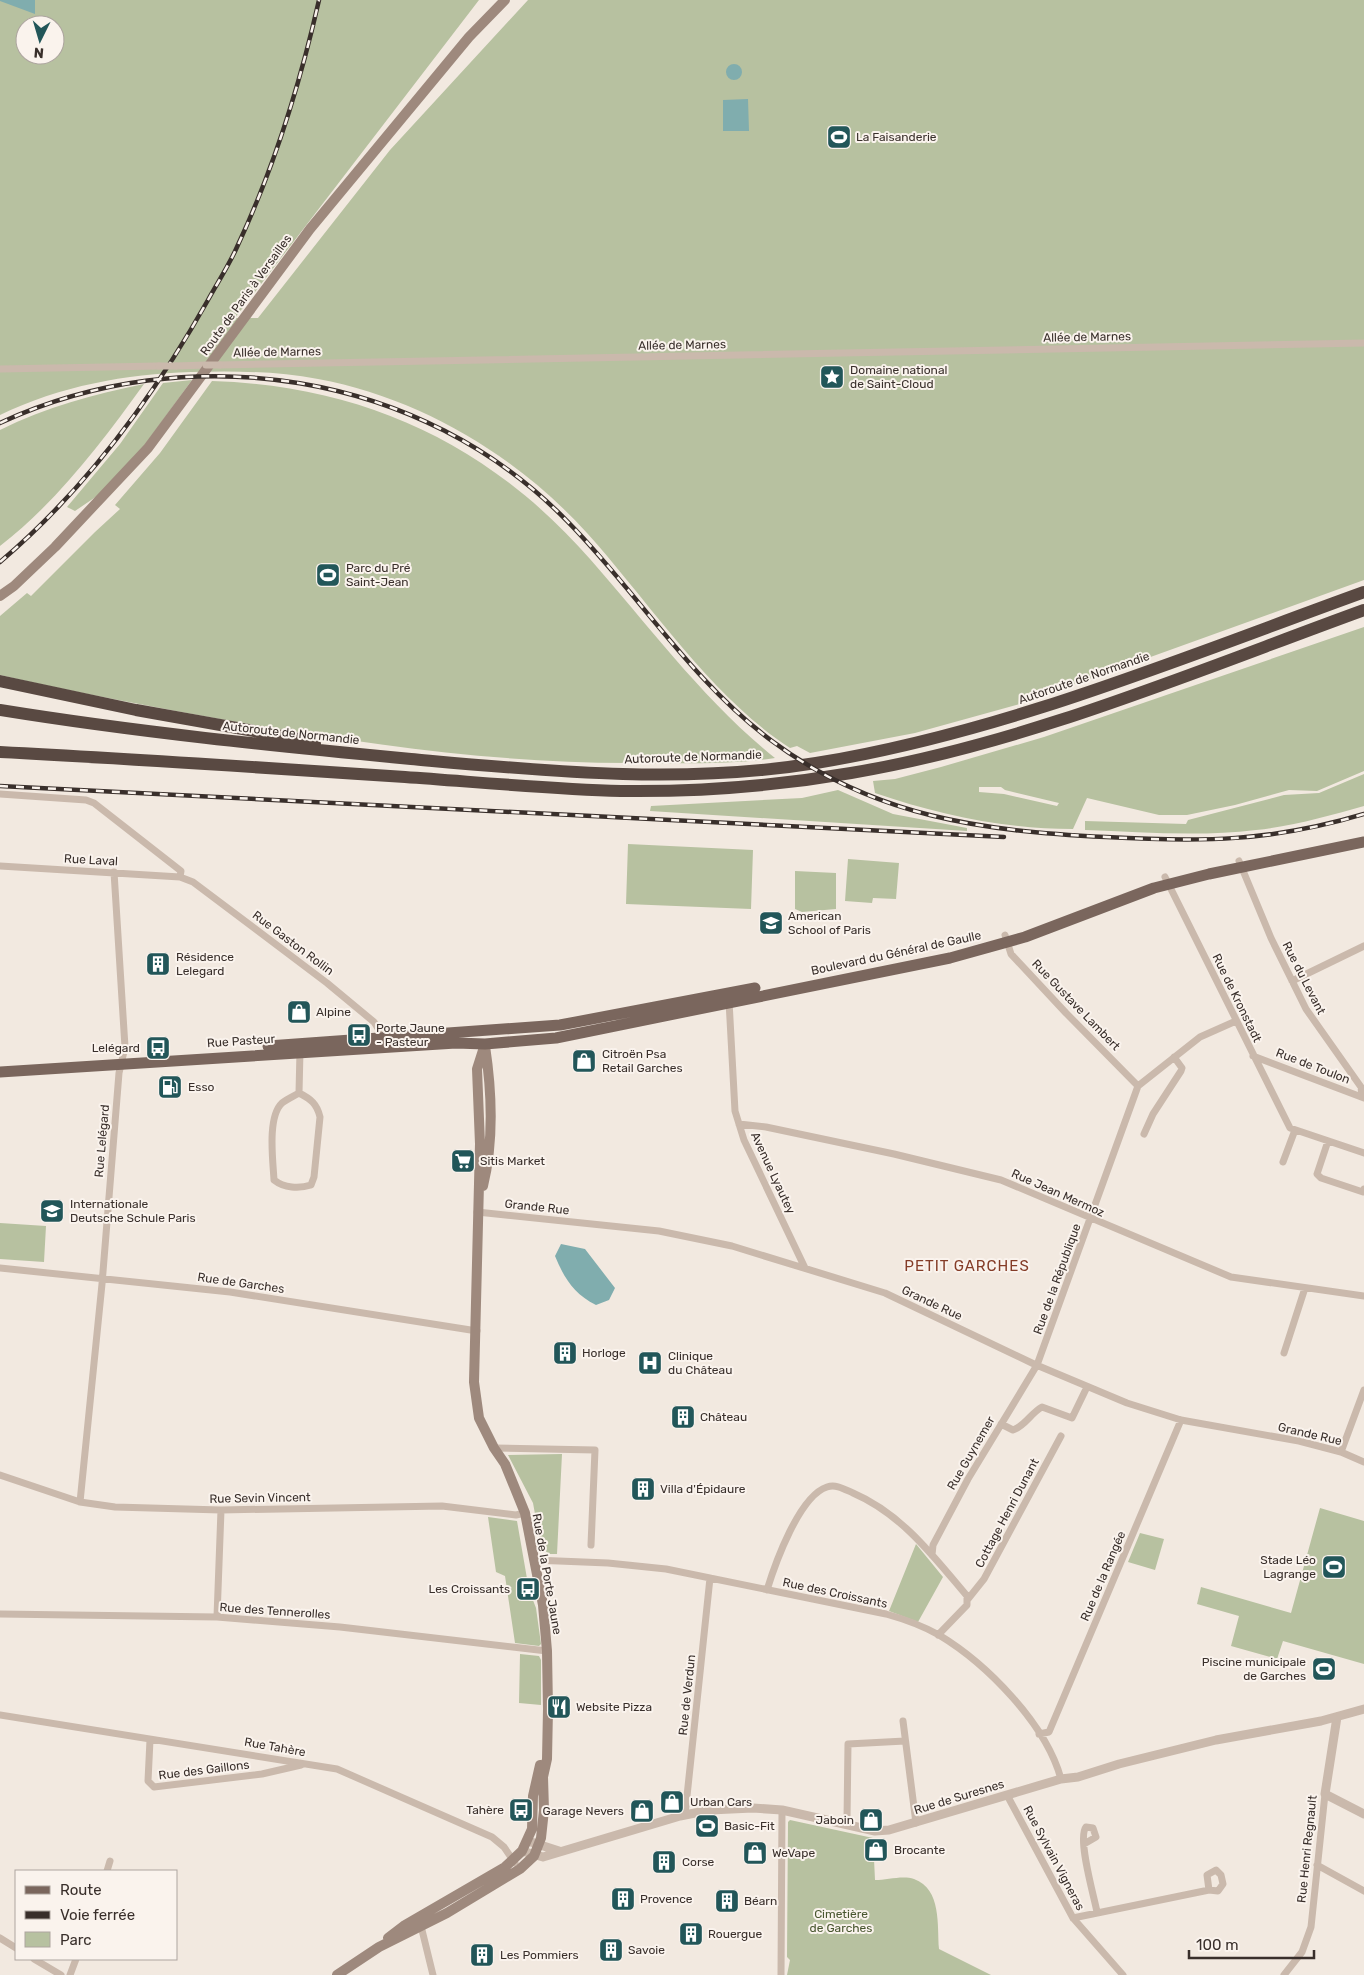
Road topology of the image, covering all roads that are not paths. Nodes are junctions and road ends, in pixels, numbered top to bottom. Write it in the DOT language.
graph roads {
  1 [pos="506,0"];
  2 [pos="1364,343"];
  3 [pos="0,369"];
  4 [pos="1364,592"];
  5 [pos="0,596"];
  6 [pos="1364,610"];
  7 [pos="0,681"];
  8 [pos="0,710"];
  9 [pos="326,751"];
  10 [pos="0,752"];
  11 [pos="0,794"];
  12 [pos="1364,836"];
  13 [pos="1364,842"];
  14 [pos="1240,864"];
  15 [pos="0,866"];
  16 [pos="114,872"];
  17 [pos="180,877"];
  18 [pos="1167,881"];
  19 [pos="1006,939"];
  20 [pos="1364,946"];
  21 [pos="1292,981"];
  22 [pos="728,998"];
  23 [pos="1236,1021"];
  24 [pos="534,1028"];
  25 [pos="484,1032"];
  26 [pos="380,1038"];
  27 [pos="542,1040"];
  28 [pos="517,1041"];
  29 [pos="485,1044"];
  30 [pos="299,1048"];
  31 [pos="1253,1056"];
  32 [pos="1174,1057"];
  33 [pos="123,1060"];
  34 [pos="0,1065"];
  35 [pos="0,1072"];
  36 [pos="1138,1086"];
  37 [pos="299,1093"];
  38 [pos="1363,1097"];
  39 [pos="739,1124"];
  40 [pos="1293,1129"];
  41 [pos="1144,1134"];
  42 [pos="1328,1141"];
  43 [pos="1364,1153"];
  44 [pos="1283,1162"];
  45 [pos="1364,1189"];
  46 [pos="477,1208"];
  47 [pos="1091,1220"];
  48 [pos="0,1268"];
  49 [pos="805,1268"];
  50 [pos="102,1278"];
  51 [pos="1305,1288"];
  52 [pos="1364,1296"];
  53 [pos="477,1331"];
  54 [pos="1284,1353"];
  55 [pos="1037,1365"];
  56 [pos="1087,1387"];
  57 [pos="1364,1390"];
  58 [pos="1181,1420"];
  59 [pos="1001,1424"];
  60 [pos="1061,1436"];
  61 [pos="494,1448"];
  62 [pos="1341,1452"];
  63 [pos="1364,1462"];
  64 [pos="0,1475"];
  65 [pos="80,1502"];
  66 [pos="221,1510"];
  67 [pos="525,1513"];
  68 [pos="591,1545"];
  69 [pos="932,1555"];
  70 [pos="534,1560"];
  71 [pos="710,1578"];
  72 [pos="767,1590"];
  73 [pos="968,1599"];
  74 [pos="0,1614"];
  75 [pos="217,1617"];
  76 [pos="938,1635"];
  77 [pos="547,1651"];
  78 [pos="1364,1709"];
  79 [pos="1337,1717"];
  80 [pos="1,1718"];
  81 [pos="903,1720"];
  82 [pos="1039,1734"];
  83 [pos="150,1740"];
  84 [pos="905,1741"];
  85 [pos="546,1750"];
  86 [pos="306,1764"];
  87 [pos="1061,1779"];
  88 [pos="1325,1794"];
  89 [pos="1007,1795"];
  90 [pos="782,1810"];
  91 [pos="1364,1814"];
  92 [pos="685,1815"];
  93 [pos="847,1820"];
  94 [pos="916,1823"];
  95 [pos="528,1841"];
  96 [pos="1084,1844"];
  97 [pos="522,1851"];
  98 [pos="537,1851"];
  99 [pos="110,1861"];
  100 [pos="517,1865"];
  101 [pos="1317,1865"];
  102 [pos="106,1870"];
  103 [pos="1209,1890"];
  104 [pos="1364,1891"];
  105 [pos="1097,1912"];
  106 [pos="1073,1918"];
  107 [pos="421,1926"];
  108 [pos="0,1938"];
  109 [pos="15,1947"];
  110 [pos="379,1947"];
  111 [pos="36,1960"];
  112 [pos="76,1960"];
  113 [pos="61,1975"];
  114 [pos="70,1975"];
  115 [pos="337,1975"];
  116 [pos="433,1975"];
  117 [pos="781,1975"];
  118 [pos="1123,1975"];
  119 [pos="1284,1975"];
  1 -- 5 [label="main road, Route de Paris à Versailles"];
  2 -- 3 [label="street, Allée de Marnes, bridge"];
  4 -- 9 [label="highway, Autoroute de Normandie"];
  6 -- 10 [label="highway"];
  7 -- 9 [label="highway"];
  8 -- 9 [label="highway, Autoroute de Normandie"];
  11 -- 17 [label="street"];
  12 -- 14 [label="main road, Boulevard du Général de Gaulle"];
  13 -- 14 [label="main road, Boulevard du Général de Gaulle"];
  14 -- 18 [label="main road, Boulevard du Général de Gaulle"];
  14 -- 21 [label="street, Rue du Levant"];
  15 -- 16 [label="street, Rue Laval"];
  16 -- 17 [label="street, Rue Laval"];
  16 -- 33 [label="street, Rue Lelégard"];
  17 -- 26 [label="street, Rue Gaston Rollin"];
  18 -- 19 [label="main road, Boulevard du Général de Gaulle"];
  18 -- 23 [label="street, Rue de Kronstadt"];
  19 -- 22 [label="main road, Boulevard du Général de Gaulle"];
  19 -- 36 [label="street, Rue Gustave Lambert"];
  20 -- 21 [label="street"];
  21 -- 38 [label="street, Rue du Levant"];
  22 -- 24 [label="main road, Boulevard du Général de Gaulle"];
  22 -- 27 [label="main road, Boulevard du Général de Gaulle"];
  22 -- 39 [label="street, Avenue Lyautey"];
  23 -- 31 [label="street, Rue de Kronstadt"];
  23 -- 32 [label="street"];
  24 -- 25 [label="main road, Boulevard du Général de Gaulle"];
  24 -- 27 [label="main road"];
  24 -- 28 [label="main road"];
  25 -- 26 [label="main road, Rue Pasteur"];
  25 -- 29 [label="main road, Rue de la Porte Jaune"];
  26 -- 30 [label="main road, Rue Pasteur"];
  27 -- 28 [label="main road, Boulevard du Général de Gaulle"];
  28 -- 29 [label="main road, Boulevard du Général de Gaulle"];
  29 -- 30 [label="main road, Rue Pasteur"];
  29 -- 46 [label="main road, Rue de la Porte Jaune"];
  30 -- 33 [label="main road, Rue Pasteur"];
  30 -- 37 [label="street"];
  31 -- 38 [label="street, Rue de Toulon"];
  31 -- 40 [label="street, Rue de Kronstadt"];
  32 -- 36 [label="street"];
  32 -- 41 [label="street"];
  33 -- 34 [label="main road, Rue Pasteur"];
  33 -- 35 [label="main road, Rue Pasteur"];
  33 -- 50 [label="street, Rue Lelégard"];
  36 -- 47 [label="street, Rue de la République"];
  37 -- 37 [label="street"];
  39 -- 47 [label="street, Rue Jean Mermoz"];
  39 -- 49 [label="street, Avenue Lyautey"];
  40 -- 42 [label="street"];
  40 -- 44 [label="street"];
  42 -- 43 [label="street"];
  42 -- 45 [label="street"];
  46 -- 49 [label="street, Grande Rue"];
  46 -- 53 [label="main road, Rue de la Porte Jaune"];
  47 -- 51 [label="street, Rue Jean Mermoz"];
  47 -- 55 [label="street, Rue de la République"];
  48 -- 50 [label="street, Rue de Garches"];
  49 -- 55 [label="street, Grande Rue"];
  50 -- 53 [label="street, Rue de Garches"];
  50 -- 65 [label="street, Rue Lelégard"];
  51 -- 52 [label="street, Rue Jean Mermoz"];
  51 -- 54 [label="street"];
  53 -- 61 [label="main road, Rue de la Porte Jaune"];
  55 -- 56 [label="street, Grande Rue"];
  55 -- 59 [label="street, Rue Guynemer"];
  56 -- 58 [label="street, Grande Rue"];
  56 -- 59 [label="street"];
  57 -- 62 [label="street"];
  58 -- 62 [label="street, Grande Rue"];
  58 -- 82 [label="street, Rue de la Rangée"];
  59 -- 69 [label="street, Rue Guynemer"];
  60 -- 73 [label="street, Cottage Henri Dunant"];
  61 -- 67 [label="main road, Rue de la Porte Jaune"];
  61 -- 68 [label="street"];
  62 -- 63 [label="street, Grande Rue"];
  64 -- 65 [label="street, Rue Sevin Vincent"];
  65 -- 66 [label="street, Rue Sevin Vincent"];
  66 -- 67 [label="street, Rue Sevin Vincent"];
  66 -- 75 [label="street"];
  67 -- 70 [label="main road, Rue de la Porte Jaune"];
  69 -- 72 [label="street"];
  69 -- 73 [label="street"];
  70 -- 71 [label="street, Rue des Croissants"];
  70 -- 77 [label="main road, Rue de la Porte Jaune"];
  71 -- 72 [label="street, Rue des Croissants"];
  71 -- 92 [label="street, Rue de Verdun"];
  72 -- 76 [label="street, Rue des Croissants"];
  73 -- 76 [label="street, Cottage Henri Dunant"];
  74 -- 75 [label="street, Rue des Tennerolles"];
  75 -- 77 [label="street, Rue des Tennerolles"];
  76 -- 82 [label="street, Rue des Croissants"];
  77 -- 85 [label="main road, Rue de la Porte Jaune"];
  78 -- 79 [label="street, Rue de Suresnes"];
  79 -- 87 [label="street, Rue de Suresnes"];
  79 -- 88 [label="street, Rue Henri Regnault"];
  80 -- 83 [label="street, Rue Tahère"];
  81 -- 84 [label="street"];
  82 -- 87 [label="street, Rue des Croissants"];
  83 -- 86 [label="street, Rue Tahère"];
  83 -- 86 [label="street, Rue des Gaillons"];
  84 -- 93 [label="street"];
  84 -- 94 [label="street"];
  85 -- 95 [label="main road, Rue de la Porte Jaune"];
  85 -- 98 [label="main road, Rue de la Porte Jaune"];
  86 -- 100 [label="street, Rue Tahère"];
  87 -- 89 [label="street, Rue de Suresnes"];
  88 -- 91 [label="street"];
  88 -- 101 [label="street, Rue Henri Regnault"];
  89 -- 94 [label="street, Rue de Suresnes"];
  89 -- 106 [label="street, Rue Sylvain Vigneras"];
  90 -- 92 [label="street, Rue de Suresnes"];
  90 -- 94 [label="street, Rue de Suresnes"];
  90 -- 117 [label="street"];
  92 -- 98 [label="street, Rue de Suresnes"];
  95 -- 97 [label="main road, Rue de la Porte Jaune"];
  95 -- 98 [label="street"];
  96 -- 105 [label="street"];
  97 -- 98 [label="street"];
  97 -- 100 [label="main road, Rue de la Porte Jaune"];
  98 -- 100 [label="main road, Rue de la Porte Jaune"];
  99 -- 102 [label="street"];
  100 -- 107 [label="main road, Rue de la Porte Jaune"];
  100 -- 110 [label="main road, Rue de la Porte Jaune"];
  101 -- 104 [label="street"];
  101 -- 119 [label="street, Rue Henri Regnault"];
  103 -- 105 [label="street"];
  105 -- 106 [label="street"];
  106 -- 118 [label="street, Rue Sylvain Vigneras"];
  107 -- 110 [label="main road, Rue de la Porte Jaune"];
  107 -- 116 [label="street"];
  108 -- 109 [label="street"];
  110 -- 115 [label="main road, Rue de la Porte Jaune"];
  111 -- 113 [label="street"];
  112 -- 114 [label="street"];
}
